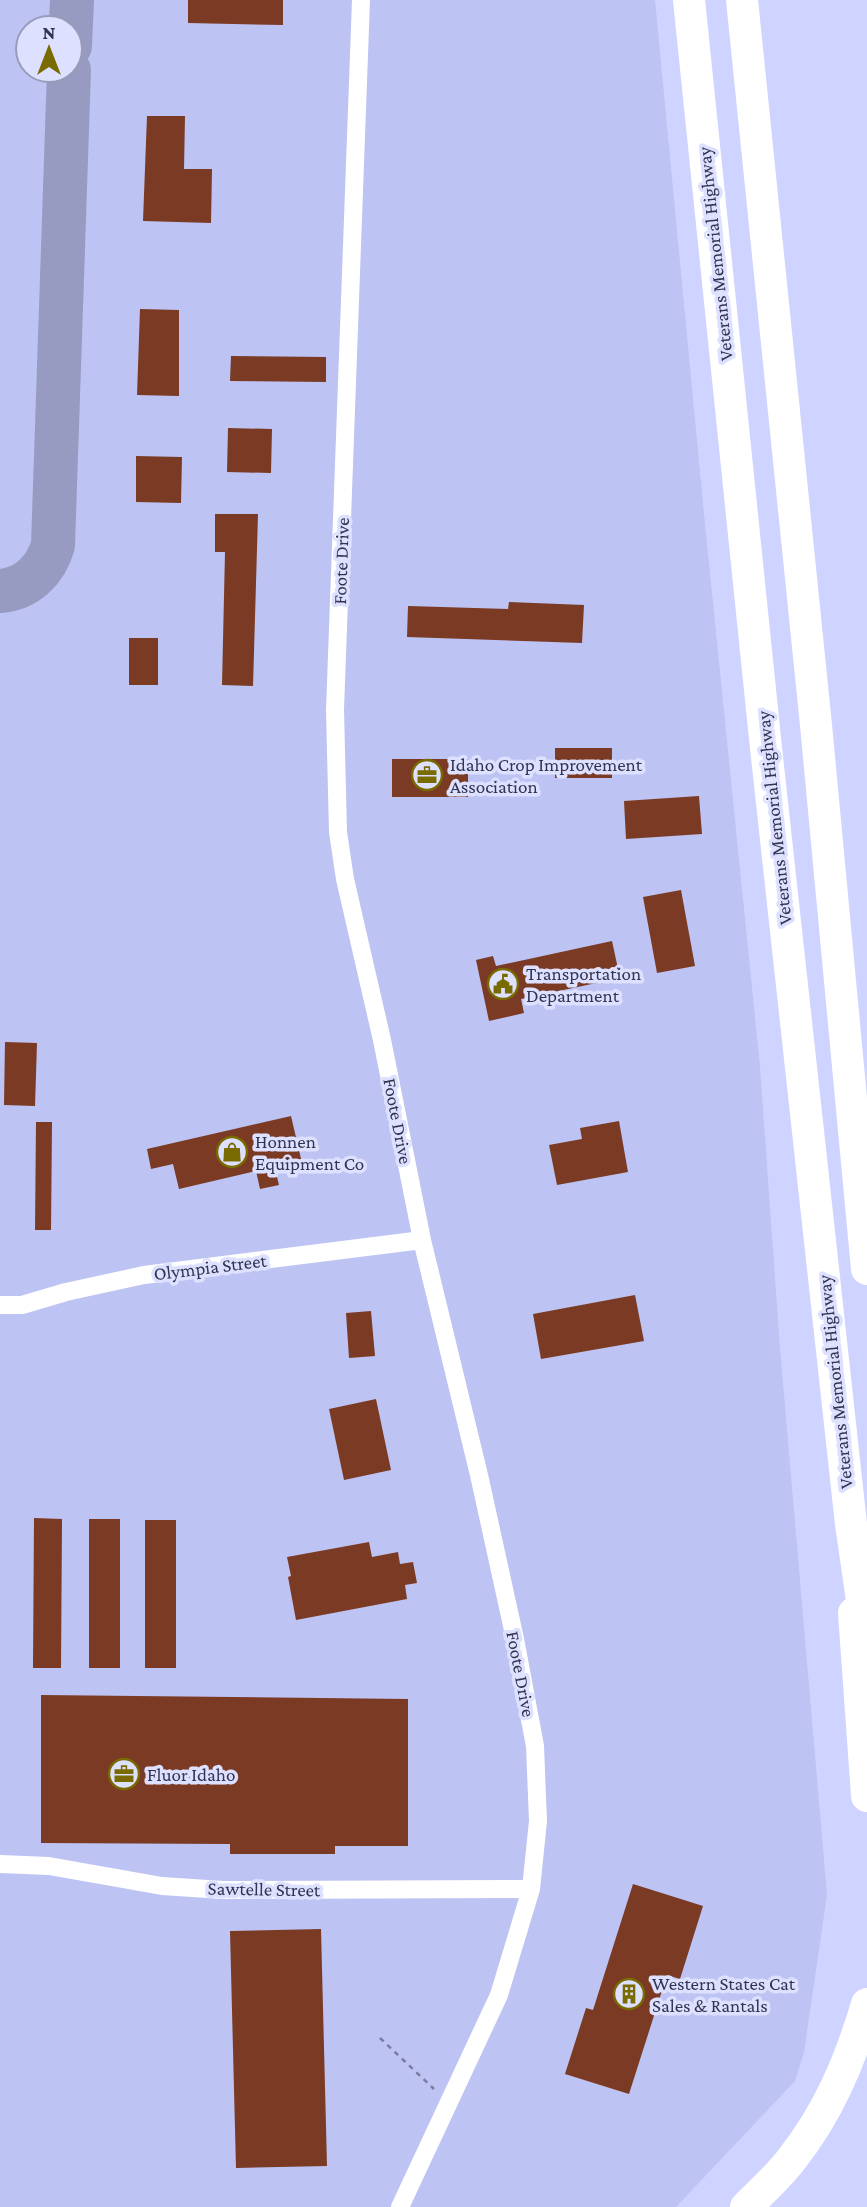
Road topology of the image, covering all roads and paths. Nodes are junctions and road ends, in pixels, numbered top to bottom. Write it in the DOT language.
graph roads {
  1 [pos="361,0"];
  2 [pos="689,0"];
  3 [pos="742,0"];
  4 [pos="422,1240"];
  5 [pos="867,1269"];
  6 [pos="0,1305"];
  7 [pos="851,1524"];
  8 [pos="867,1635"];
  9 [pos="867,1796"];
  10 [pos="0,1864"];
  11 [pos="531,1889"];
  12 [pos="867,2004"];
  13 [pos="380,2038"];
  14 [pos="434,2089"];
  15 [pos="400,2207"];
  16 [pos="746,2207"];
  1 -- 4 [label="street, Foote Drive"];
  2 -- 7 [label="highway, Veterans Memorial Highway"];
  3 -- 5 [label="highway"];
  4 -- 6 [label="street, Olympia Street"];
  4 -- 11 [label="street, Foote Drive"];
  7 -- 8 [label="highway, Veterans Memorial Highway"];
  7 -- 9 [label="highway"];
  10 -- 11 [label="street, Sawtelle Street"];
  11 -- 15 [label="street, Foote Drive"];
  12 -- 16 [label="highway"];
  13 -- 14 [label="path"];
}
